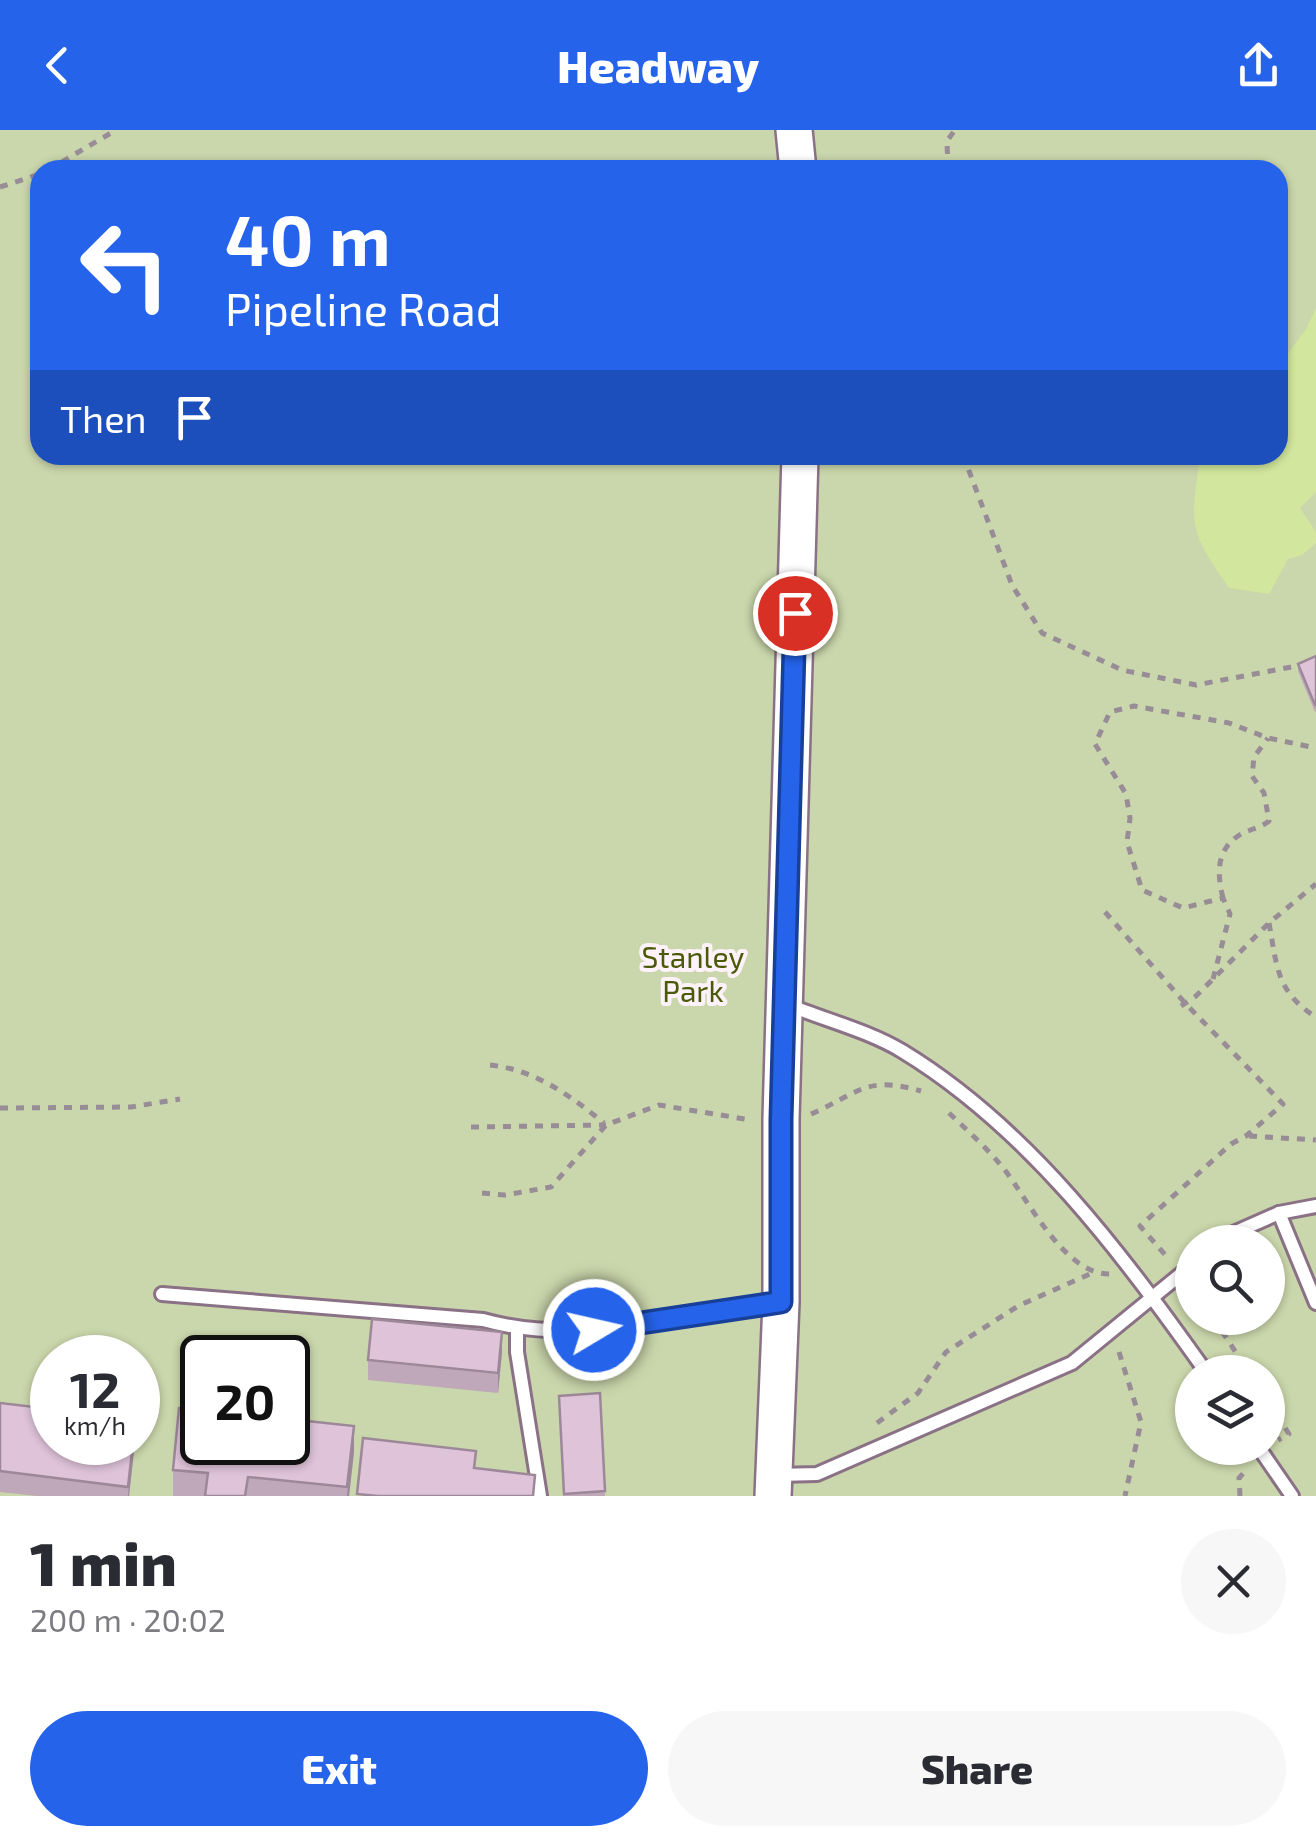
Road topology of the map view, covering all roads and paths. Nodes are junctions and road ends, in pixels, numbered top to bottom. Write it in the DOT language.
graph roads {
  1 [pos="116,130"];
  2 [pos="794,130"];
  3 [pos="941,130"];
  4 [pos="955,130"];
  5 [pos="947,141"];
  6 [pos="65,160"];
  7 [pos="797,160"];
  8 [pos="948,160"];
  9 [pos="30,177"];
  10 [pos="0,187"];
  11 [pos="800,465"];
  12 [pos="967,465"];
  13 [pos="1316,659"];
  14 [pos="1268,738"];
  15 [pos="1316,748"];
  16 [pos="1316,884"];
  17 [pos="1223,898"];
  18 [pos="1105,912"];
  19 [pos="1269,923"];
  20 [pos="1213,979"];
  21 [pos="785,1004"];
  22 [pos="1183,1005"];
  23 [pos="1316,1018"];
  24 [pos="490,1065"];
  25 [pos="927,1093"];
  26 [pos="180,1099"];
  27 [pos="940,1105"];
  28 [pos="0,1108"];
  29 [pos="803,1117"];
  30 [pos="759,1120"];
  31 [pos="606,1125"];
  32 [pos="471,1127"];
  33 [pos="1246,1136"];
  34 [pos="1316,1140"];
  35 [pos="482,1193"];
  36 [pos="1316,1206"];
  37 [pos="1279,1214"];
  38 [pos="1253,1225"];
  39 [pos="1157,1246"];
  40 [pos="1144,1254"];
  41 [pos="1169,1260"];
  42 [pos="1092,1272"];
  43 [pos="1118,1273"];
  44 [pos="1175,1279"];
  45 [pos="162,1294"];
  46 [pos="1152,1298"];
  47 [pos="781,1302"];
  48 [pos="1316,1302"];
  49 [pos="517,1330"];
  50 [pos="1112,1330"];
  51 [pos="1194,1355"];
  52 [pos="862,1430"];
  53 [pos="1249,1465"];
  54 [pos="1270,1465"];
  55 [pos="774,1486"];
  56 [pos="540,1496"];
  57 [pos="1125,1496"];
  58 [pos="1240,1496"];
  59 [pos="1292,1496"];
  1 -- 6 [label="path"];
  2 -- 7 [label="street"];
  3 -- 5 [label="path"];
  4 -- 5 [label="path"];
  5 -- 8 [label="path"];
  9 -- 10 [label="path"];
  11 -- 21 [label="street"];
  12 -- 13 [label="path"];
  14 -- 15 [label="path"];
  14 -- 17 [label="path"];
  14 -- 17 [label="path"];
  16 -- 19 [label="path"];
  17 -- 20 [label="path"];
  18 -- 22 [label="path"];
  19 -- 20 [label="path"];
  19 -- 23 [label="path"];
  20 -- 22 [label="path"];
  21 -- 46 [label="lane"];
  21 -- 47 [label="street"];
  22 -- 33 [label="path"];
  24 -- 31 [label="path"];
  25 -- 29 [label="path"];
  26 -- 28 [label="path"];
  27 -- 42 [label="path"];
  30 -- 31 [label="path"];
  31 -- 32 [label="path"];
  31 -- 35 [label="path"];
  33 -- 34 [label="path"];
  33 -- 39 [label="path"];
  36 -- 37 [label="lane"];
  37 -- 38 [label="lane"];
  37 -- 48 [label="lane"];
  39 -- 40 [label="path"];
  39 -- 41 [label="path"];
  42 -- 43 [label="path"];
  42 -- 52 [label="path"];
  44 -- 46 [label="lane"];
  45 -- 49 [label="lane"];
  46 -- 50 [label="lane"];
  46 -- 51 [label="lane"];
  47 -- 49 [label="lane"];
  47 -- 55 [label="street"];
  49 -- 56 [label="lane"];
  50 -- 55 [label="lane"];
  50 -- 57 [label="path"];
  53 -- 58 [label="path"];
  54 -- 59 [label="lane"];
}
